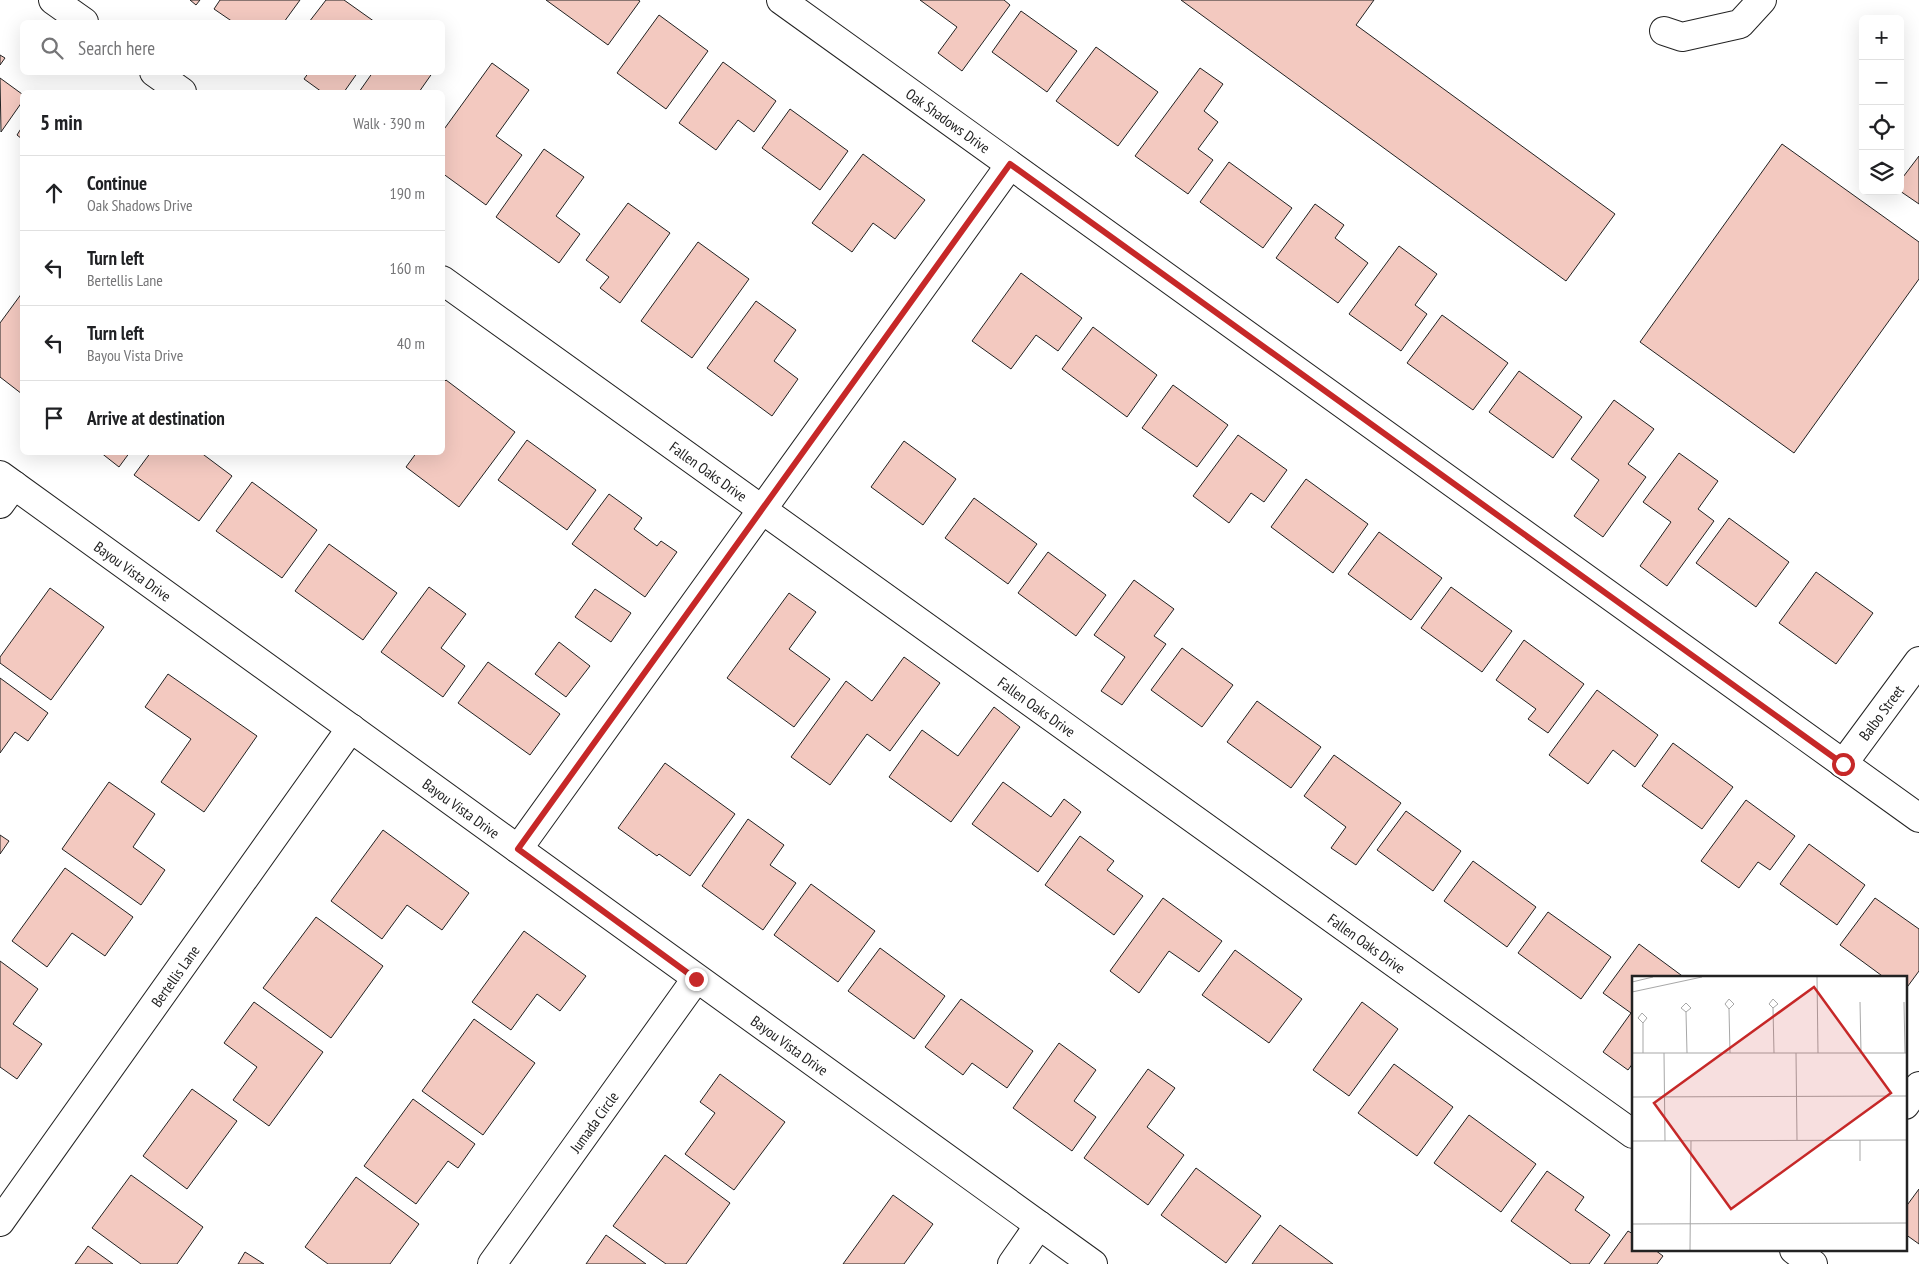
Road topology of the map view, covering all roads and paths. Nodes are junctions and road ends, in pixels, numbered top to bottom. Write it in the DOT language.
graph roads {
  1 [pos="53,0"];
  2 [pos="781,0"];
  3 [pos="1762,0"];
  4 [pos="81,20"];
  5 [pos="1664,31"];
  6 [pos="158,75"];
  7 [pos="179,90"];
  8 [pos="1010,164"];
  9 [pos="445,282"];
  10 [pos="5,488"];
  11 [pos="762,509"];
  12 [pos="1919,661"];
  13 [pos="350,728"];
  14 [pos="1843,764"];
  15 [pos="1919,818"];
  16 [pos="518,849"];
  17 [pos="696,979"];
  18 [pos="1919,1086"];
  19 [pos="1906,1104"];
  20 [pos="1632,1133"];
  21 [pos="0,1222"];
  22 [pos="1039,1225"];
  23 [pos="492,1264"];
  24 [pos="1012,1264"];
  25 [pos="1093,1264"];
  1 -- 4 [label="street"];
  2 -- 8 [label="street, Oak Shadows Drive"];
  3 -- 5 [label="street"];
  6 -- 7 [label="street"];
  8 -- 11 [label="street"];
  8 -- 14 [label="street, Oak Shadows Drive"];
  9 -- 11 [label="street, Fallen Oaks Drive"];
  10 -- 13 [label="street, Bayou Vista Drive"];
  11 -- 16 [label="street"];
  11 -- 20 [label="street, Fallen Oaks Drive"];
  12 -- 14 [label="street, Balbo Street"];
  13 -- 16 [label="street, Bayou Vista Drive"];
  13 -- 21 [label="street, Bertellis Lane"];
  14 -- 15 [label="street, Oak Shadows Drive"];
  16 -- 17 [label="street, Bayou Vista Drive"];
  17 -- 22 [label="street, Bayou Vista Drive"];
  17 -- 23 [label="street, Jumada Circle"];
  18 -- 19 [label="street"];
  22 -- 24 [label="street"];
  22 -- 25 [label="street, Bayou Vista Drive"];
}
